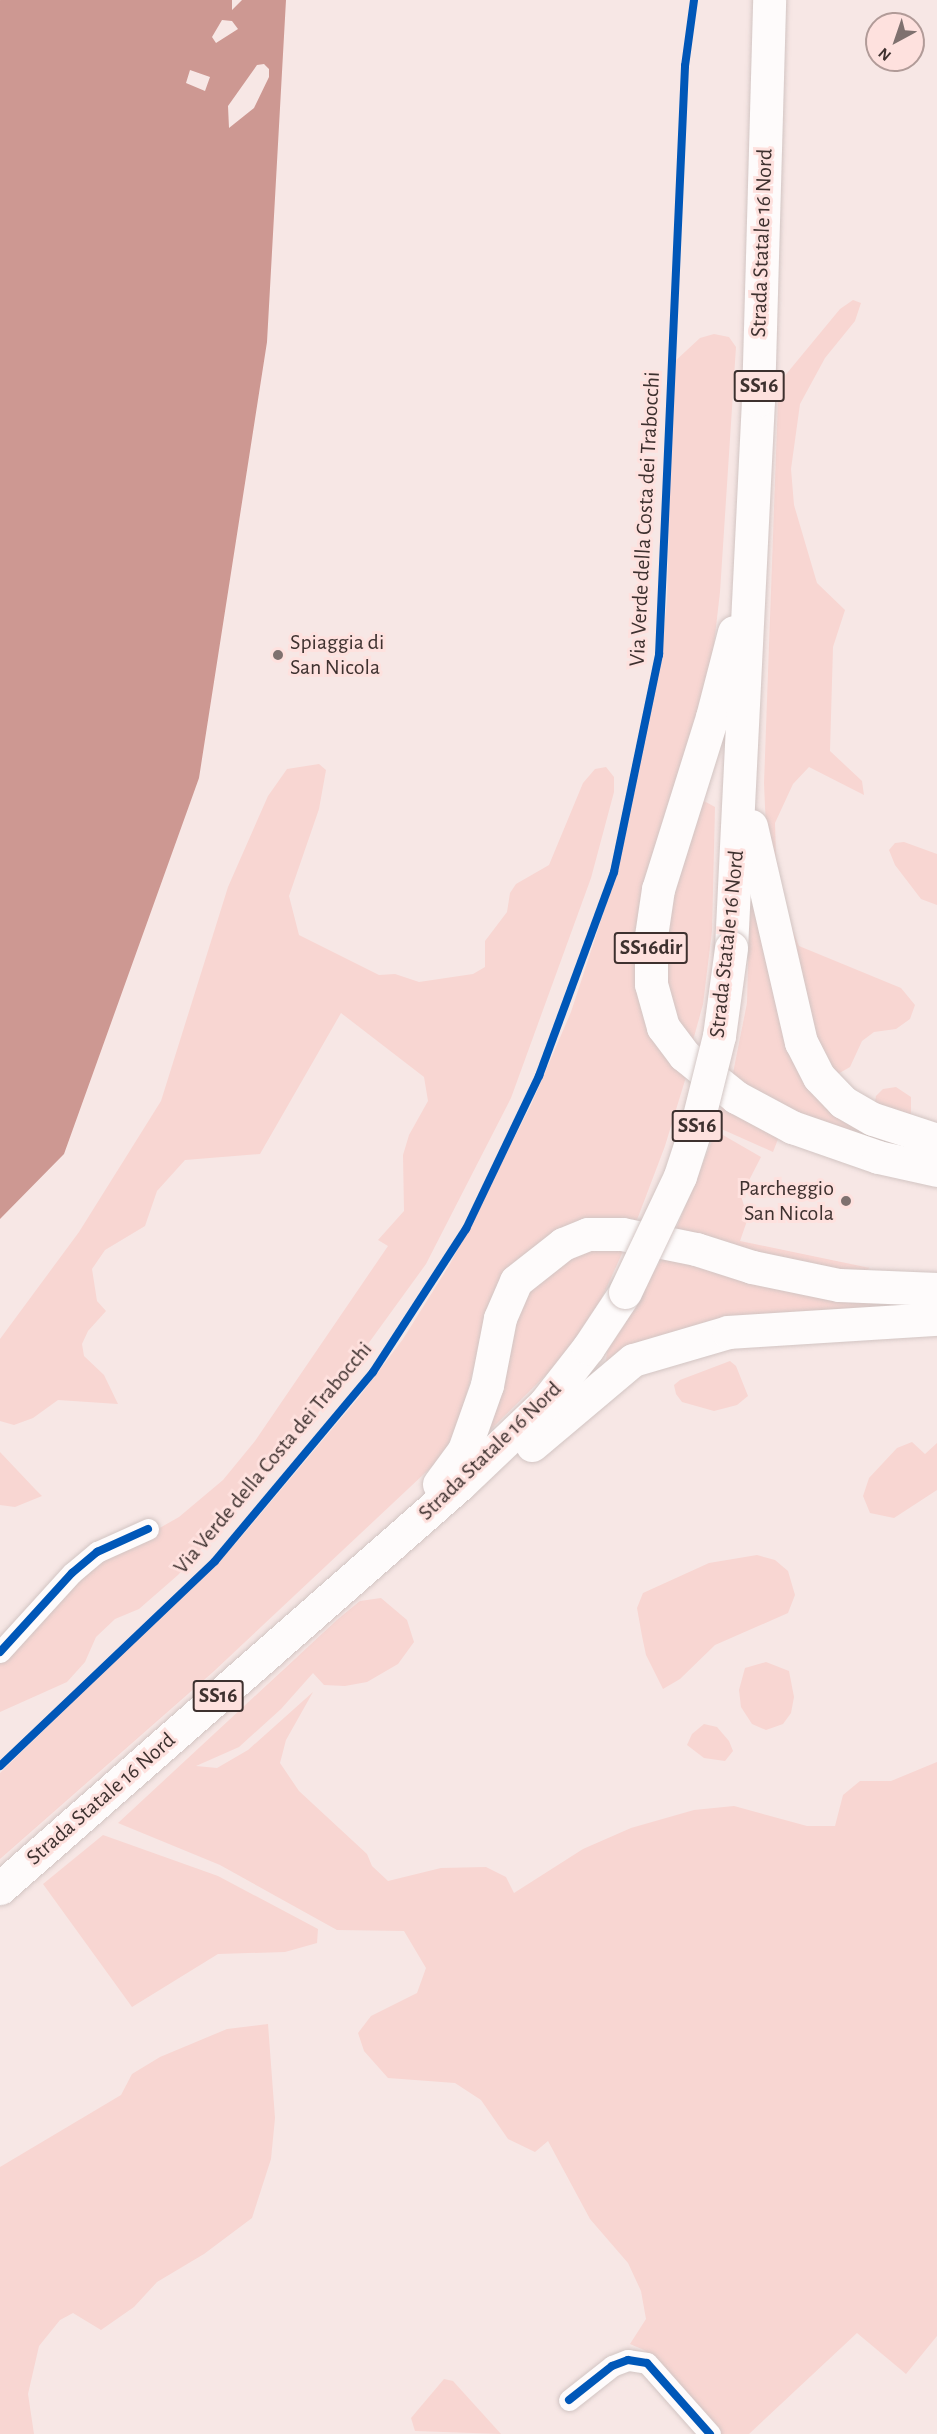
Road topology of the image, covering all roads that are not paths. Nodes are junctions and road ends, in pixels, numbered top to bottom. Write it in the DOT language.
graph roads {
  1 [pos="769,0"];
  2 [pos="751,563"];
  3 [pos="742,774"];
  4 [pos="937,1140"];
  5 [pos="937,1170"];
  6 [pos="937,1289"];
  7 [pos="937,1320"];
  8 [pos="147,1529"];
  9 [pos="404,1533"];
  10 [pos="339,1590"];
  11 [pos="0,1652"];
  12 [pos="0,1888"];
  13 [pos="568,2400"];
  14 [pos="710,2434"];
  1 -- 2 [label="main road, Strada Statale 16 Nord / SS16"];
  2 -- 3 [label="main road, Strada Statale 16 Nord / SS16"];
  2 -- 5 [label="main road, SS16dir"];
  3 -- 4 [label="main road"];
  3 -- 9 [label="main road, Strada Statale 16 Nord / SS16, bridge"];
  6 -- 9 [label="main road"];
  7 -- 10 [label="main road"];
  8 -- 11 [label="street"];
  9 -- 10 [label="main road, Strada Statale 16 Nord / SS16"];
  10 -- 12 [label="main road, Strada Statale 16 Nord / SS16"];
  13 -- 14 [label="street"];
}
